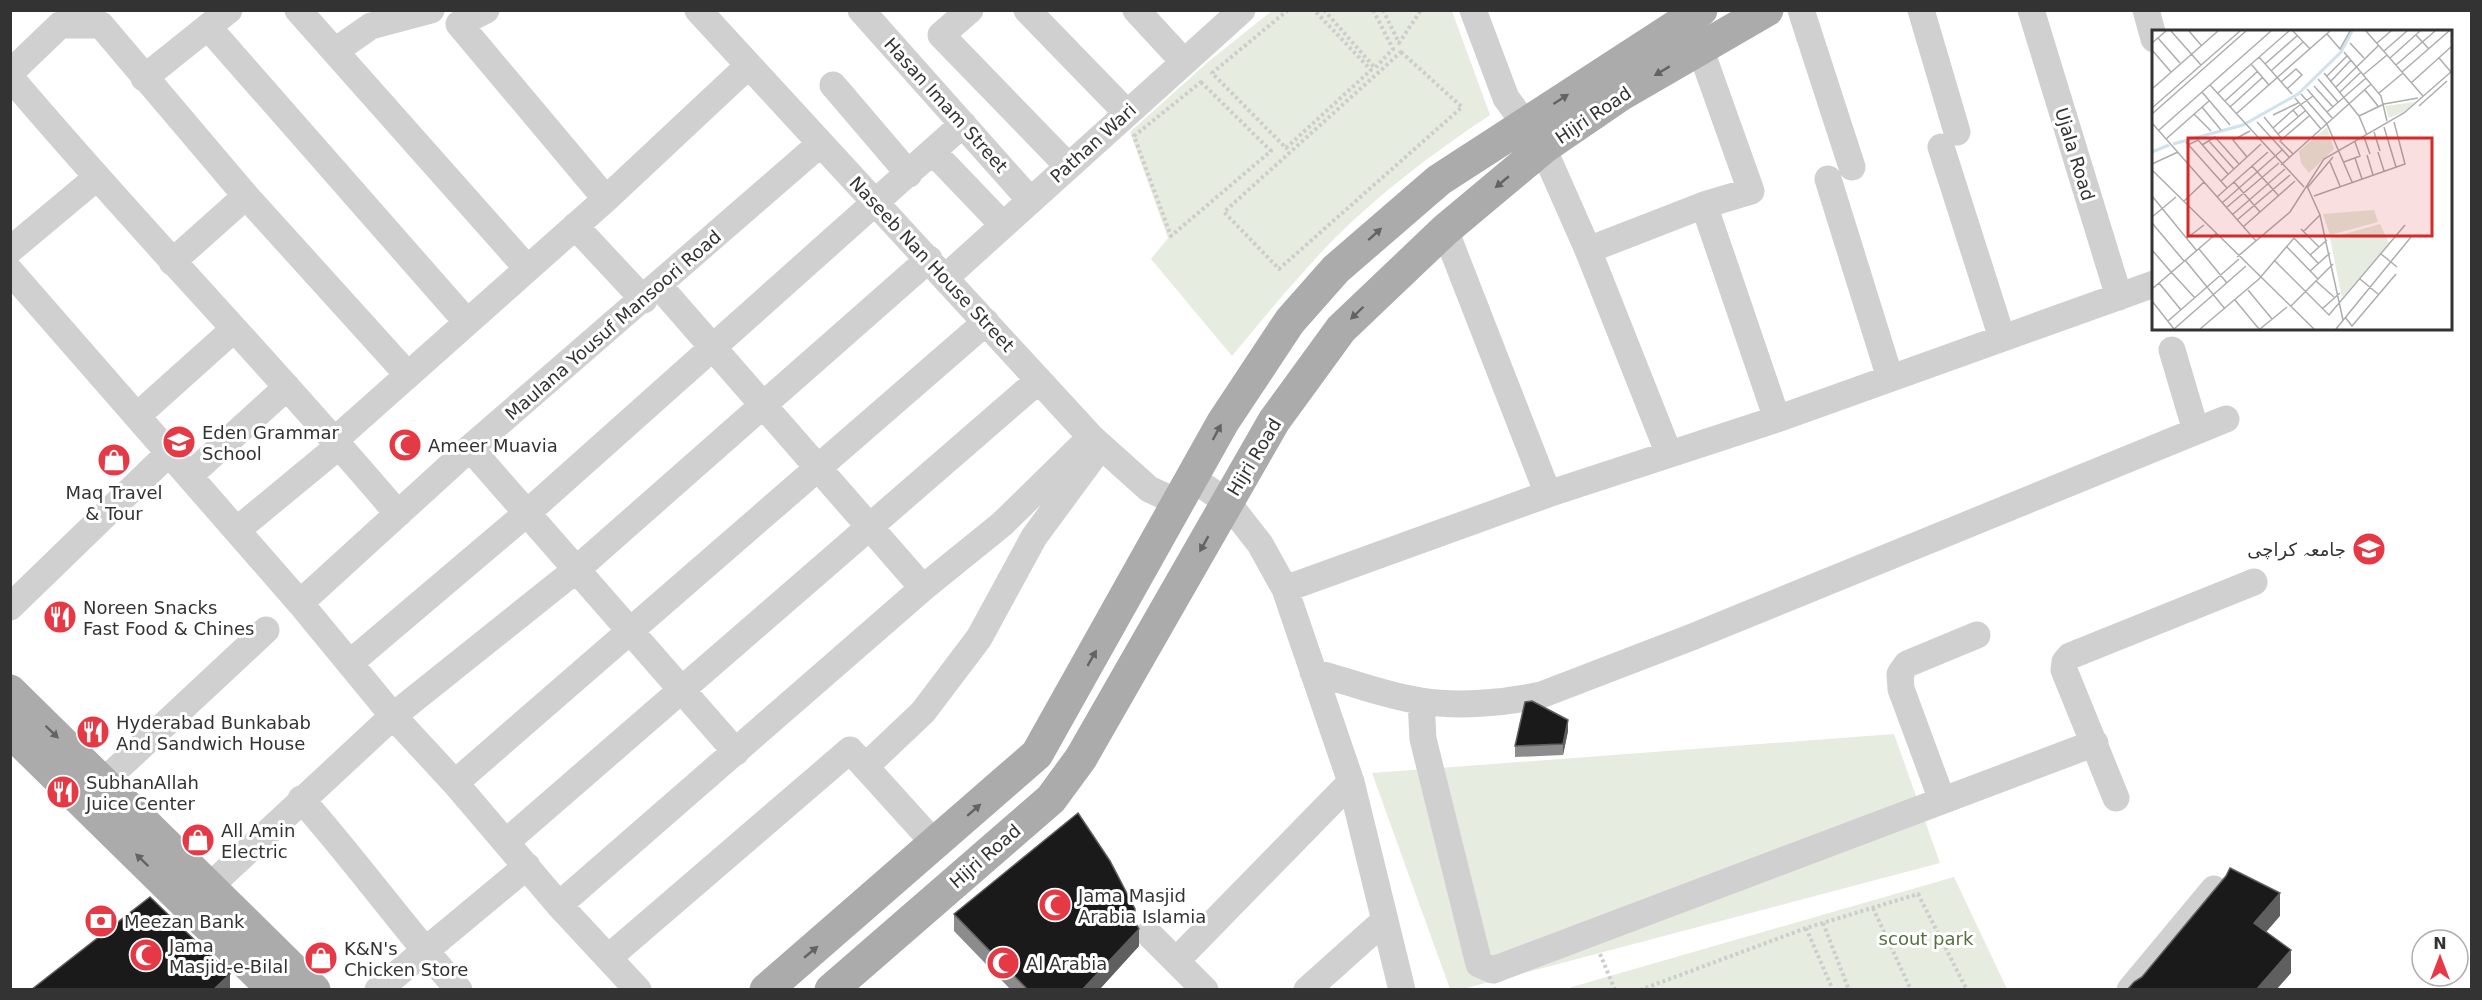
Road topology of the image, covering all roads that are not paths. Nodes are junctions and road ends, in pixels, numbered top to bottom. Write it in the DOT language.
graph roads {
  1 [pos="298,10"];
  2 [pos="433,10"];
  3 [pos="486,10"];
  4 [pos="698,10"];
  5 [pos="861,10"];
  6 [pos="1027,10"];
  7 [pos="1136,10"];
  8 [pos="1242,10"];
  9 [pos="1473,10"];
  10 [pos="1701,10"];
  11 [pos="1767,10"];
  12 [pos="1801,10"];
  13 [pos="1920,10"];
  14 [pos="2031,10"];
  15 [pos="2146,10"];
  16 [pos="965,12"];
  17 [pos="218,19"];
  18 [pos="459,24"];
  19 [pos="2152,32"];
  20 [pos="1700,48"];
  21 [pos="335,51"];
  22 [pos="747,67"];
  23 [pos="1192,72"];
  24 [pos="10,75"];
  25 [pos="144,78"];
  26 [pos="833,85"];
  27 [pos="1127,113"];
  28 [pos="963,124"];
  29 [pos="1534,135"];
  30 [pos="820,144"];
  31 [pos="933,152"];
  32 [pos="1067,165"];
  33 [pos="909,174"];
  34 [pos="96,178"];
  35 [pos="246,196"];
  36 [pos="606,198"];
  37 [pos="1030,200"];
  38 [pos="876,204"];
  39 [pos="1704,205"];
  40 [pos="1003,225"];
  41 [pos="575,226"];
  42 [pos="1445,230"];
  43 [pos="10,250"];
  44 [pos="1588,250"];
  45 [pos="172,262"];
  46 [pos="528,268"];
  47 [pos="937,268"];
  48 [pos="10,271"];
  49 [pos="2152,285"];
  50 [pos="651,293"];
  51 [pos="2119,297"];
  52 [pos="986,321"];
  53 [pos="467,322"];
  54 [pos="234,329"];
  55 [pos="2001,338"];
  56 [pos="713,348"];
  57 [pos="2172,350"];
  58 [pos="408,375"];
  59 [pos="1890,378"];
  60 [pos="1039,380"];
  61 [pos="287,387"];
  62 [pos="763,405"];
  63 [pos="137,416"];
  64 [pos="1777,418"];
  65 [pos="2226,418"];
  66 [pos="2196,431"];
  67 [pos="1096,441"];
  68 [pos="337,442"];
  69 [pos="470,448"];
  70 [pos="170,453"];
  71 [pos="1669,454"];
  72 [pos="818,468"];
  73 [pos="189,476"];
  74 [pos="1186,491"];
  75 [pos="1548,494"];
  76 [pos="1227,502"];
  77 [pos="528,513"];
  78 [pos="398,514"];
  79 [pos="870,527"];
  80 [pos="237,530"];
  81 [pos="577,569"];
  82 [pos="2254,582"];
  83 [pos="923,588"];
  84 [pos="1286,589"];
  85 [pos="300,603"];
  86 [pos="10,607"];
  87 [pos="267,630"];
  88 [pos="631,630"];
  89 [pos="1977,635"];
  90 [pos="350,663"];
  91 [pos="1314,672"];
  92 [pos="682,690"];
  93 [pos="10,691"];
  94 [pos="1421,701"];
  95 [pos="393,716"];
  96 [pos="10,731"];
  97 [pos="2095,743"];
  98 [pos="736,752"];
  99 [pos="865,767"];
  100 [pos="103,782"];
  101 [pos="1351,782"];
  102 [pos="455,783"];
  103 [pos="2116,798"];
  104 [pos="301,799"];
  105 [pos="1942,800"];
  106 [pos="506,842"];
  107 [pos="935,844"];
  108 [pos="526,866"];
  109 [pos="210,887"];
  110 [pos="2214,889"];
  111 [pos="559,905"];
  112 [pos="1384,921"];
  113 [pos="1149,934"];
  114 [pos="424,950"];
  115 [pos="608,957"];
  116 [pos="1176,961"];
  117 [pos="292,986"];
  118 [pos="378,990"];
  119 [pos="459,990"];
  120 [pos="638,990"];
  121 [pos="766,990"];
  122 [pos="831,990"];
  123 [pos="1205,990"];
  124 [pos="1307,990"];
  125 [pos="1402,990"];
  126 [pos="2130,990"];
  1 -- 21 [label="street"];
  2 -- 18 [label="street"];
  2 -- 21 [label="street"];
  3 -- 18 [label="street"];
  4 -- 22 [label="street, Naseeb Nan House Street"];
  5 -- 28 [label="street, Hasan Imam Street"];
  6 -- 27 [label="street"];
  7 -- 23 [label="street"];
  8 -- 23 [label="street, Pathan Wari"];
  9 -- 29 [label="street"];
  29 -- 10 [label="main road, Hijri Road, one-way"];
  11 -- 20 [label="main road, Hijri Road"];
  12 -- 59 [label="street"];
  13 -- 55 [label="street"];
  14 -- 51 [label="street, Ujala Road"];
  15 -- 19 [label="street"];
  16 -- 32 [label="street"];
  17 -- 25 [label="street"];
  17 -- 53 [label="street"];
  18 -- 36 [label="street"];
  20 -- 29 [label="main road, Hijri Road, one-way"];
  20 -- 39 [label="street"];
  21 -- 46 [label="street"];
  22 -- 30 [label="street, Naseeb Nan House Street"];
  22 -- 36 [label="street"];
  23 -- 27 [label="street, Pathan Wari"];
  24 -- 25 [label="street"];
  24 -- 34 [label="street"];
  25 -- 35 [label="street"];
  26 -- 33 [label="street"];
  27 -- 32 [label="street, Pathan Wari"];
  28 -- 31 [label="street"];
  28 -- 37 [label="street, Hasan Imam Street"];
  29 -- 42 [label="main road, Hijri Road, one-way"];
  29 -- 44 [label="street"];
  74 -- 29 [label="main road, Hijri Road, one-way"];
  30 -- 38 [label="street, Naseeb Nan House Street"];
  30 -- 50 [label="street, Maulana Yousuf Mansoori Road"];
  31 -- 33 [label="street"];
  31 -- 40 [label="street"];
  32 -- 37 [label="street, Pathan Wari"];
  33 -- 38 [label="street"];
  34 -- 43 [label="street"];
  34 -- 45 [label="street"];
  35 -- 45 [label="street"];
  35 -- 58 [label="street"];
  36 -- 41 [label="street"];
  37 -- 40 [label="street, Pathan Wari"];
  38 -- 47 [label="street, Naseeb Nan House Street"];
  38 -- 56 [label="street"];
  39 -- 44 [label="street"];
  39 -- 64 [label="street"];
  40 -- 47 [label="street, Pathan Wari"];
  41 -- 46 [label="street"];
  41 -- 50 [label="street"];
  42 -- 75 [label="street"];
  42 -- 76 [label="main road, Hijri Road, one-way"];
  44 -- 71 [label="street"];
  45 -- 54 [label="street"];
  46 -- 53 [label="street"];
  47 -- 52 [label="street, Naseeb Nan House Street"];
  47 -- 62 [label="street, Pathan Wari"];
  48 -- 63 [label="street"];
  49 -- 51 [label="street"];
  50 -- 56 [label="street"];
  50 -- 69 [label="street, Maulana Yousuf Mansoori Road"];
  51 -- 55 [label="street"];
  52 -- 60 [label="street, Naseeb Nan House Street"];
  52 -- 72 [label="street"];
  53 -- 58 [label="street"];
  54 -- 61 [label="street"];
  54 -- 63 [label="street"];
  55 -- 59 [label="street"];
  56 -- 62 [label="street"];
  56 -- 77 [label="street"];
  57 -- 66 [label="street"];
  58 -- 68 [label="street"];
  59 -- 64 [label="street"];
  60 -- 67 [label="street, Naseeb Nan House Street"];
  60 -- 79 [label="street"];
  61 -- 68 [label="street"];
  61 -- 73 [label="street"];
  62 -- 72 [label="street"];
  62 -- 81 [label="street, Pathan Wari"];
  63 -- 70 [label="street"];
  64 -- 71 [label="street"];
  65 -- 66 [label="street"];
  66 -- 94 [label="street"];
  67 -- 74 [label="street, Naseeb Nan House Street"];
  67 -- 83 [label="street"];
  67 -- 99 [label="street"];
  68 -- 78 [label="street"];
  68 -- 80 [label="street"];
  69 -- 77 [label="street"];
  69 -- 78 [label="street, Maulana Yousuf Mansoori Road"];
  70 -- 73 [label="street"];
  70 -- 86 [label="street"];
  71 -- 75 [label="street"];
  72 -- 79 [label="street"];
  72 -- 88 [label="street"];
  73 -- 80 [label="street"];
  74 -- 76 [label="street, Naseeb Nan House Street"];
  107 -- 74 [label="main road, Hijri Road, one-way"];
  75 -- 84 [label="street"];
  76 -- 84 [label="street, Naseeb Nan House Street"];
  76 -- 122 [label="main road, Hijri Road, one-way"];
  77 -- 81 [label="street"];
  77 -- 90 [label="street"];
  78 -- 85 [label="street, Maulana Yousuf Mansoori Road"];
  79 -- 83 [label="street"];
  79 -- 92 [label="street"];
  80 -- 85 [label="street"];
  81 -- 88 [label="street"];
  81 -- 95 [label="street, Pathan Wari"];
  82 -- 97 [label="street"];
  83 -- 98 [label="street"];
  84 -- 91 [label="street, Naseeb Nan House Street"];
  85 -- 90 [label="street"];
  87 -- 100 [label="street"];
  88 -- 92 [label="street"];
  88 -- 102 [label="street"];
  89 -- 105 [label="street"];
  90 -- 95 [label="street"];
  91 -- 94 [label="street"];
  91 -- 101 [label="street, Naseeb Nan House Street"];
  92 -- 98 [label="street"];
  92 -- 106 [label="street"];
  93 -- 100 [label="main road, one-way"];
  94 -- 105 [label="street"];
  95 -- 102 [label="street"];
  95 -- 104 [label="street, Pathan Wari"];
  117 -- 96 [label="main road, one-way"];
  97 -- 103 [label="street"];
  97 -- 105 [label="street"];
  98 -- 111 [label="street"];
  99 -- 107 [label="street"];
  99 -- 115 [label="street"];
  100 -- 109 [label="main road"];
  101 -- 112 [label="street, Naseeb Nan House Street"];
  101 -- 116 [label="street"];
  102 -- 106 [label="street"];
  104 -- 109 [label="street, Pathan Wari"];
  104 -- 114 [label="street"];
  106 -- 108 [label="street"];
  121 -- 107 [label="main road, Hijri Road, one-way"];
  108 -- 111 [label="street"];
  108 -- 114 [label="street"];
  109 -- 117 [label="main road"];
  110 -- 126 [label="street"];
  111 -- 115 [label="street"];
  112 -- 124 [label="street"];
  112 -- 125 [label="street, Naseeb Nan House Street"];
  113 -- 116 [label="street"];
  114 -- 118 [label="street"];
  114 -- 119 [label="street"];
  115 -- 120 [label="street"];
  116 -- 123 [label="street"];
}
